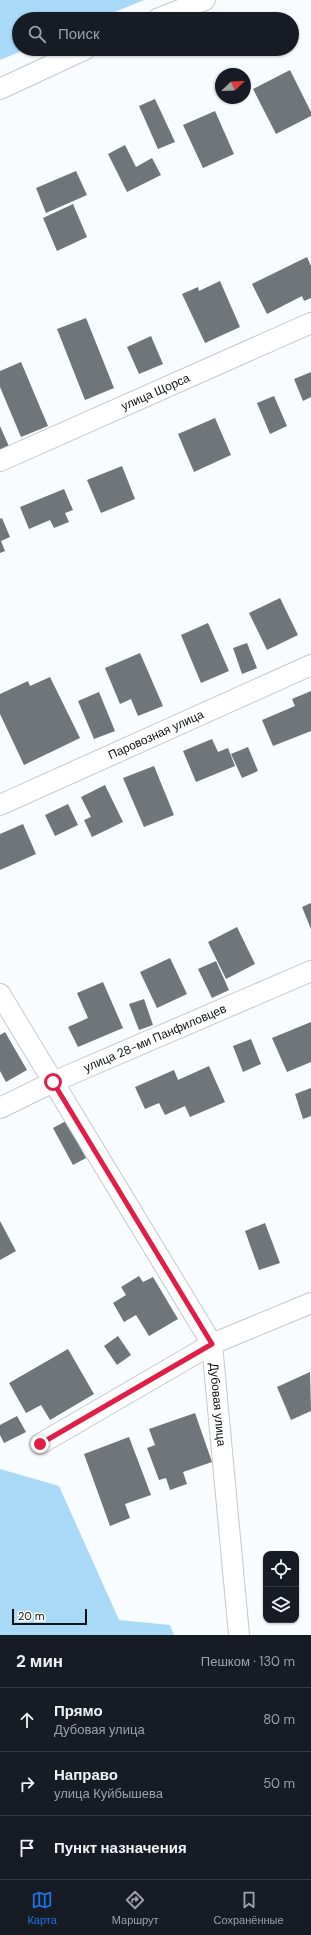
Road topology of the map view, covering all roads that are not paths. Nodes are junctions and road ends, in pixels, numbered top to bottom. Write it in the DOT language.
graph roads {
  1 [pos="205,0"];
  2 [pos="175,12"];
  3 [pos="71,56"];
  4 [pos="0,89"];
  5 [pos="311,323"];
  6 [pos="0,461"];
  7 [pos="311,665"];
  8 [pos="0,805"];
  9 [pos="311,971"];
  10 [pos="0,994"];
  11 [pos="53,1082"];
  12 [pos="0,1108"];
  13 [pos="311,1303"];
  14 [pos="212,1344"];
  15 [pos="40,1444"];
  16 [pos="238,1635"];
  1 -- 2 [label="street"];
  3 -- 4 [label="street"];
  5 -- 6 [label="street, улица Щорса"];
  7 -- 8 [label="street, Паровозная улица"];
  9 -- 11 [label="street, улица 28-ми Панфиловцев"];
  10 -- 11 [label="street, Дубовая улица"];
  11 -- 12 [label="street, улица 28-ми Панфиловцев"];
  11 -- 14 [label="street, Дубовая улица"];
  13 -- 14 [label="street"];
  14 -- 15 [label="street"];
  14 -- 16 [label="street, Дубовая улица"];
}
